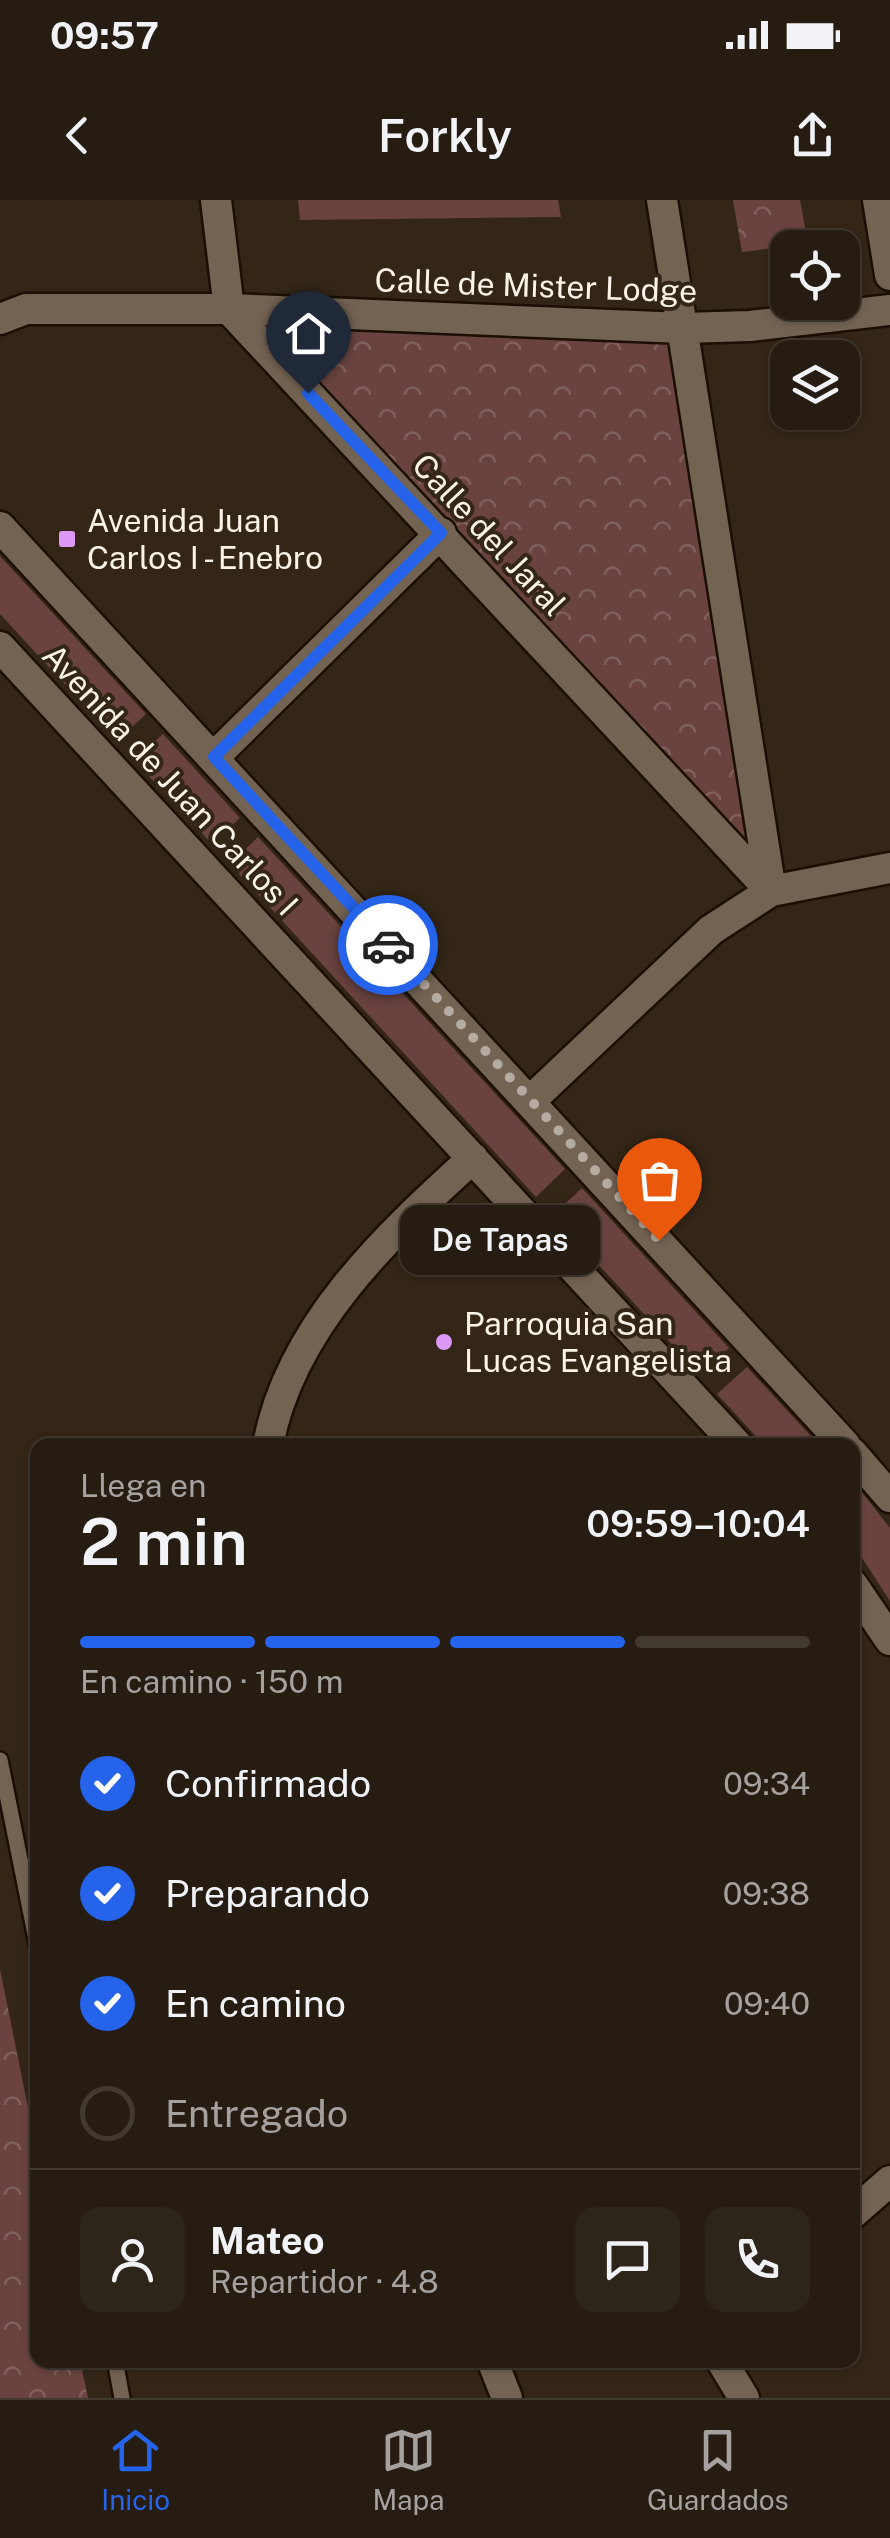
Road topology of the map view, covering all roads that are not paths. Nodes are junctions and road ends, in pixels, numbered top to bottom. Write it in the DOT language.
graph roads {
  1 [pos="216,200"];
  2 [pos="662,200"];
  3 [pos="878,200"];
  4 [pos="890,275"];
  5 [pos="229,308"];
  6 [pos="890,310"];
  7 [pos="0,319"];
  8 [pos="683,328"];
  9 [pos="0,526"];
  10 [pos="441,533"];
  11 [pos="0,647"];
  12 [pos="214,757"];
  13 [pos="890,868"];
  14 [pos="771,892"];
  15 [pos="530,1101"];
  16 [pos="473,1158"];
  17 [pos="270,1438"];
  18 [pos="731,1438"];
  19 [pos="839,1438"];
  20 [pos="860,1462"];
  21 [pos="890,1497"];
  22 [pos="860,1596"];
  23 [pos="890,1640"];
  24 [pos="0,1760"];
  25 [pos="30,1909"];
  26 [pos="890,2181"];
  27 [pos="860,2207"];
  28 [pos="116,2368"];
  29 [pos="495,2368"];
  30 [pos="726,2368"];
  31 [pos="122,2398"];
  32 [pos="507,2398"];
  33 [pos="744,2398"];
  1 -- 5 [label="street"];
  2 -- 8 [label="street"];
  3 -- 4 [label="street"];
  5 -- 7 [label="street, Calle de Mister Lodge"];
  5 -- 8 [label="street, Calle de Mister Lodge"];
  5 -- 10 [label="street, Calle del Jaral"];
  6 -- 8 [label="street, Calle de Mister Lodge"];
  8 -- 14 [label="street"];
  9 -- 12 [label="street, Avenida de Juan Carlos I"];
  10 -- 12 [label="street"];
  10 -- 14 [label="street, Calle del Jaral"];
  11 -- 16 [label="street, Avenida de Juan Carlos I"];
  12 -- 15 [label="street, Avenida de Juan Carlos I"];
  13 -- 14 [label="street"];
  14 -- 15 [label="street"];
  15 -- 19 [label="street, Avenida de Juan Carlos I"];
  16 -- 17 [label="street"];
  16 -- 18 [label="street, Avenida de Juan Carlos I"];
  20 -- 21 [label="street"];
  22 -- 23 [label="street"];
  24 -- 25 [label="lane"];
  26 -- 27 [label="street"];
  28 -- 31 [label="lane"];
  29 -- 32 [label="street"];
  30 -- 33 [label="street"];
}
